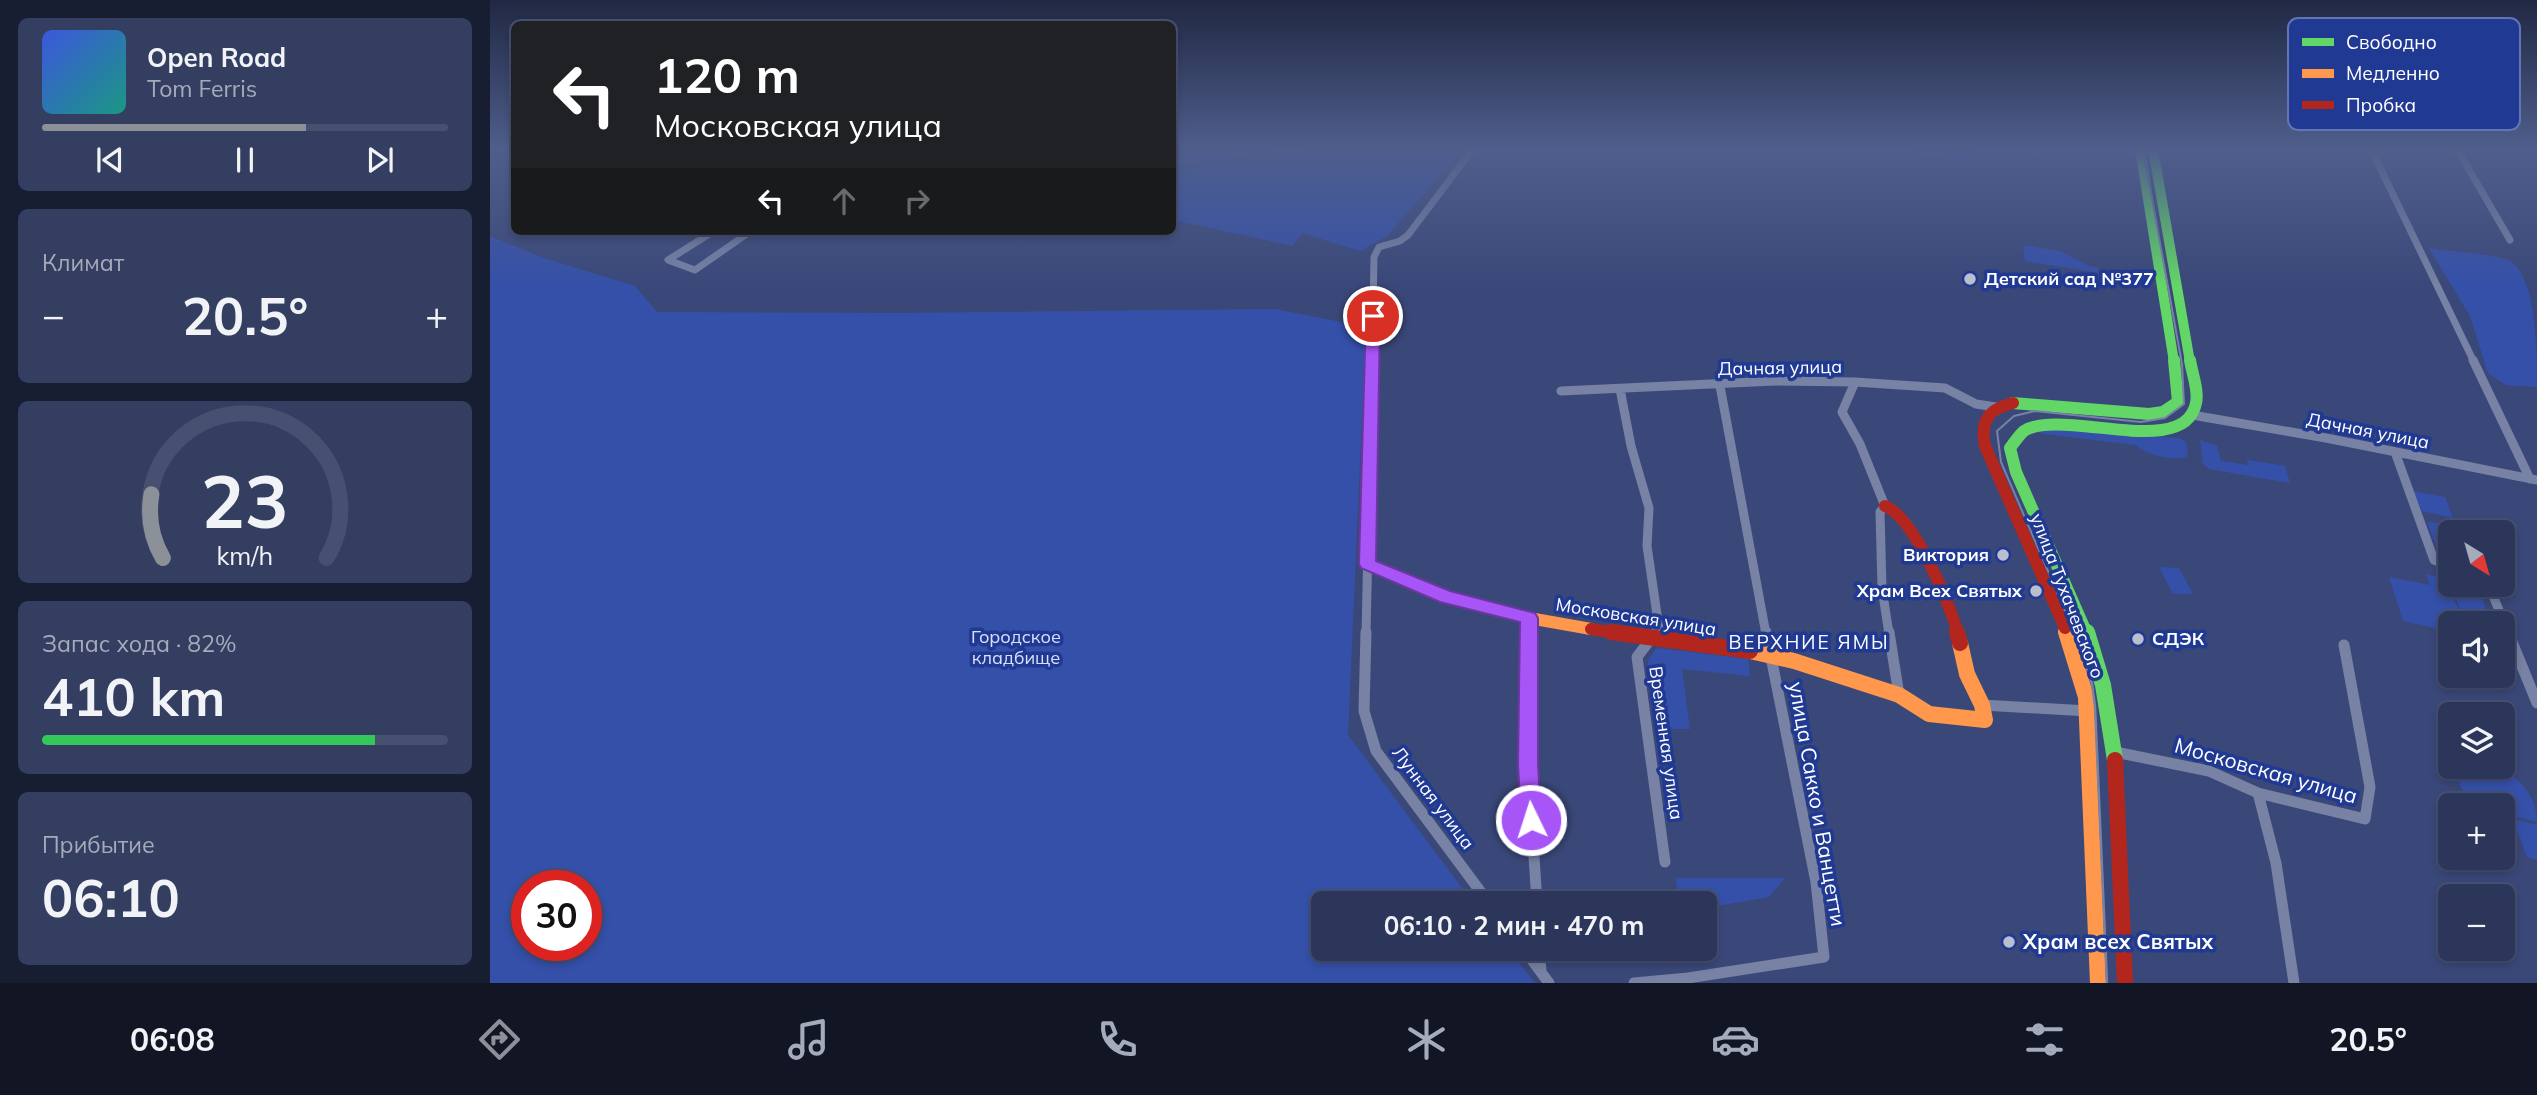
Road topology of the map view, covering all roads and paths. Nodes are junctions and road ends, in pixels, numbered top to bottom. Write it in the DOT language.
graph roads {
  1 [pos="1438,195"];
  2 [pos="2147,195"];
  3 [pos="2160,195"];
  4 [pos="2393,195"];
  5 [pos="2484,195"];
  6 [pos="708,235"];
  7 [pos="745,235"];
  8 [pos="2510,240"];
  9 [pos="1380,247"];
  10 [pos="1855,382"];
  11 [pos="1720,386"];
  12 [pos="1620,389"];
  13 [pos="1561,391"];
  14 [pos="1996,407"];
  15 [pos="2168,410"];
  16 [pos="2190,417"];
  17 [pos="2395,452"];
  18 [pos="2533,480"];
  19 [pos="1885,506"];
  20 [pos="2438,562"];
  21 [pos="1367,564"];
  22 [pos="2493,597"];
  23 [pos="1529,618"];
  24 [pos="1650,639"];
  25 [pos="2344,645"];
  26 [pos="1770,656"];
  27 [pos="1899,695"];
  28 [pos="2537,704"];
  29 [pos="1982,705"];
  30 [pos="2088,711"];
  31 [pos="2115,752"];
  32 [pos="2258,793"];
  33 [pos="1665,862"];
  34 [pos="1480,891"];
  35 [pos="1535,891"];
  36 [pos="1533,961"];
  37 [pos="1545,978"];
  38 [pos="1634,983"];
  39 [pos="2098,983"];
  40 [pos="2125,983"];
  41 [pos="2294,983"];
  1 -- 9 [label="street"];
  2 -- 15 [label="main road"];
  3 -- 16 [label="main road"];
  4 -- 18 [label="street"];
  5 -- 8 [label="street"];
  6 -- 7 [label="street"];
  9 -- 21 [label="street, Лунная улица"];
  10 -- 11 [label="street, Дачная улица"];
  10 -- 14 [label="street, Дачная улица"];
  10 -- 19 [label="street"];
  11 -- 12 [label="street, Дачная улица"];
  11 -- 26 [label="street, улица Сакко и Ванцетти"];
  12 -- 13 [label="street, Дачная улица"];
  12 -- 24 [label="street, Временная улица"];
  14 -- 15 [label="main road"];
  14 -- 30 [label="main road, улица Тухачевского"];
  15 -- 16 [label="main road"];
  16 -- 17 [label="street, Дачная улица"];
  16 -- 31 [label="main road, улица Тухачевского"];
  17 -- 18 [label="street, Дачная улица"];
  17 -- 20 [label="street"];
  19 -- 27 [label="street"];
  19 -- 29 [label="main road"];
  21 -- 23 [label="main road, Московская улица"];
  21 -- 34 [label="street, Лунная улица"];
  22 -- 28 [label="street"];
  23 -- 24 [label="main road, Московская улица"];
  23 -- 35 [label="street"];
  24 -- 26 [label="main road, Московская улица"];
  24 -- 33 [label="street, Временная улица"];
  25 -- 32 [label="street, Московская улица"];
  26 -- 27 [label="main road, Московская улица"];
  26 -- 38 [label="street, улица Сакко и Ванцетти"];
  27 -- 29 [label="main road, Московская улица"];
  29 -- 30 [label="street"];
  30 -- 39 [label="main road, улица Тухачевского"];
  31 -- 32 [label="street, Московская улица"];
  31 -- 40 [label="main road, улица Тухачевского"];
  32 -- 41 [label="street"];
  36 -- 37 [label="street"];
}
